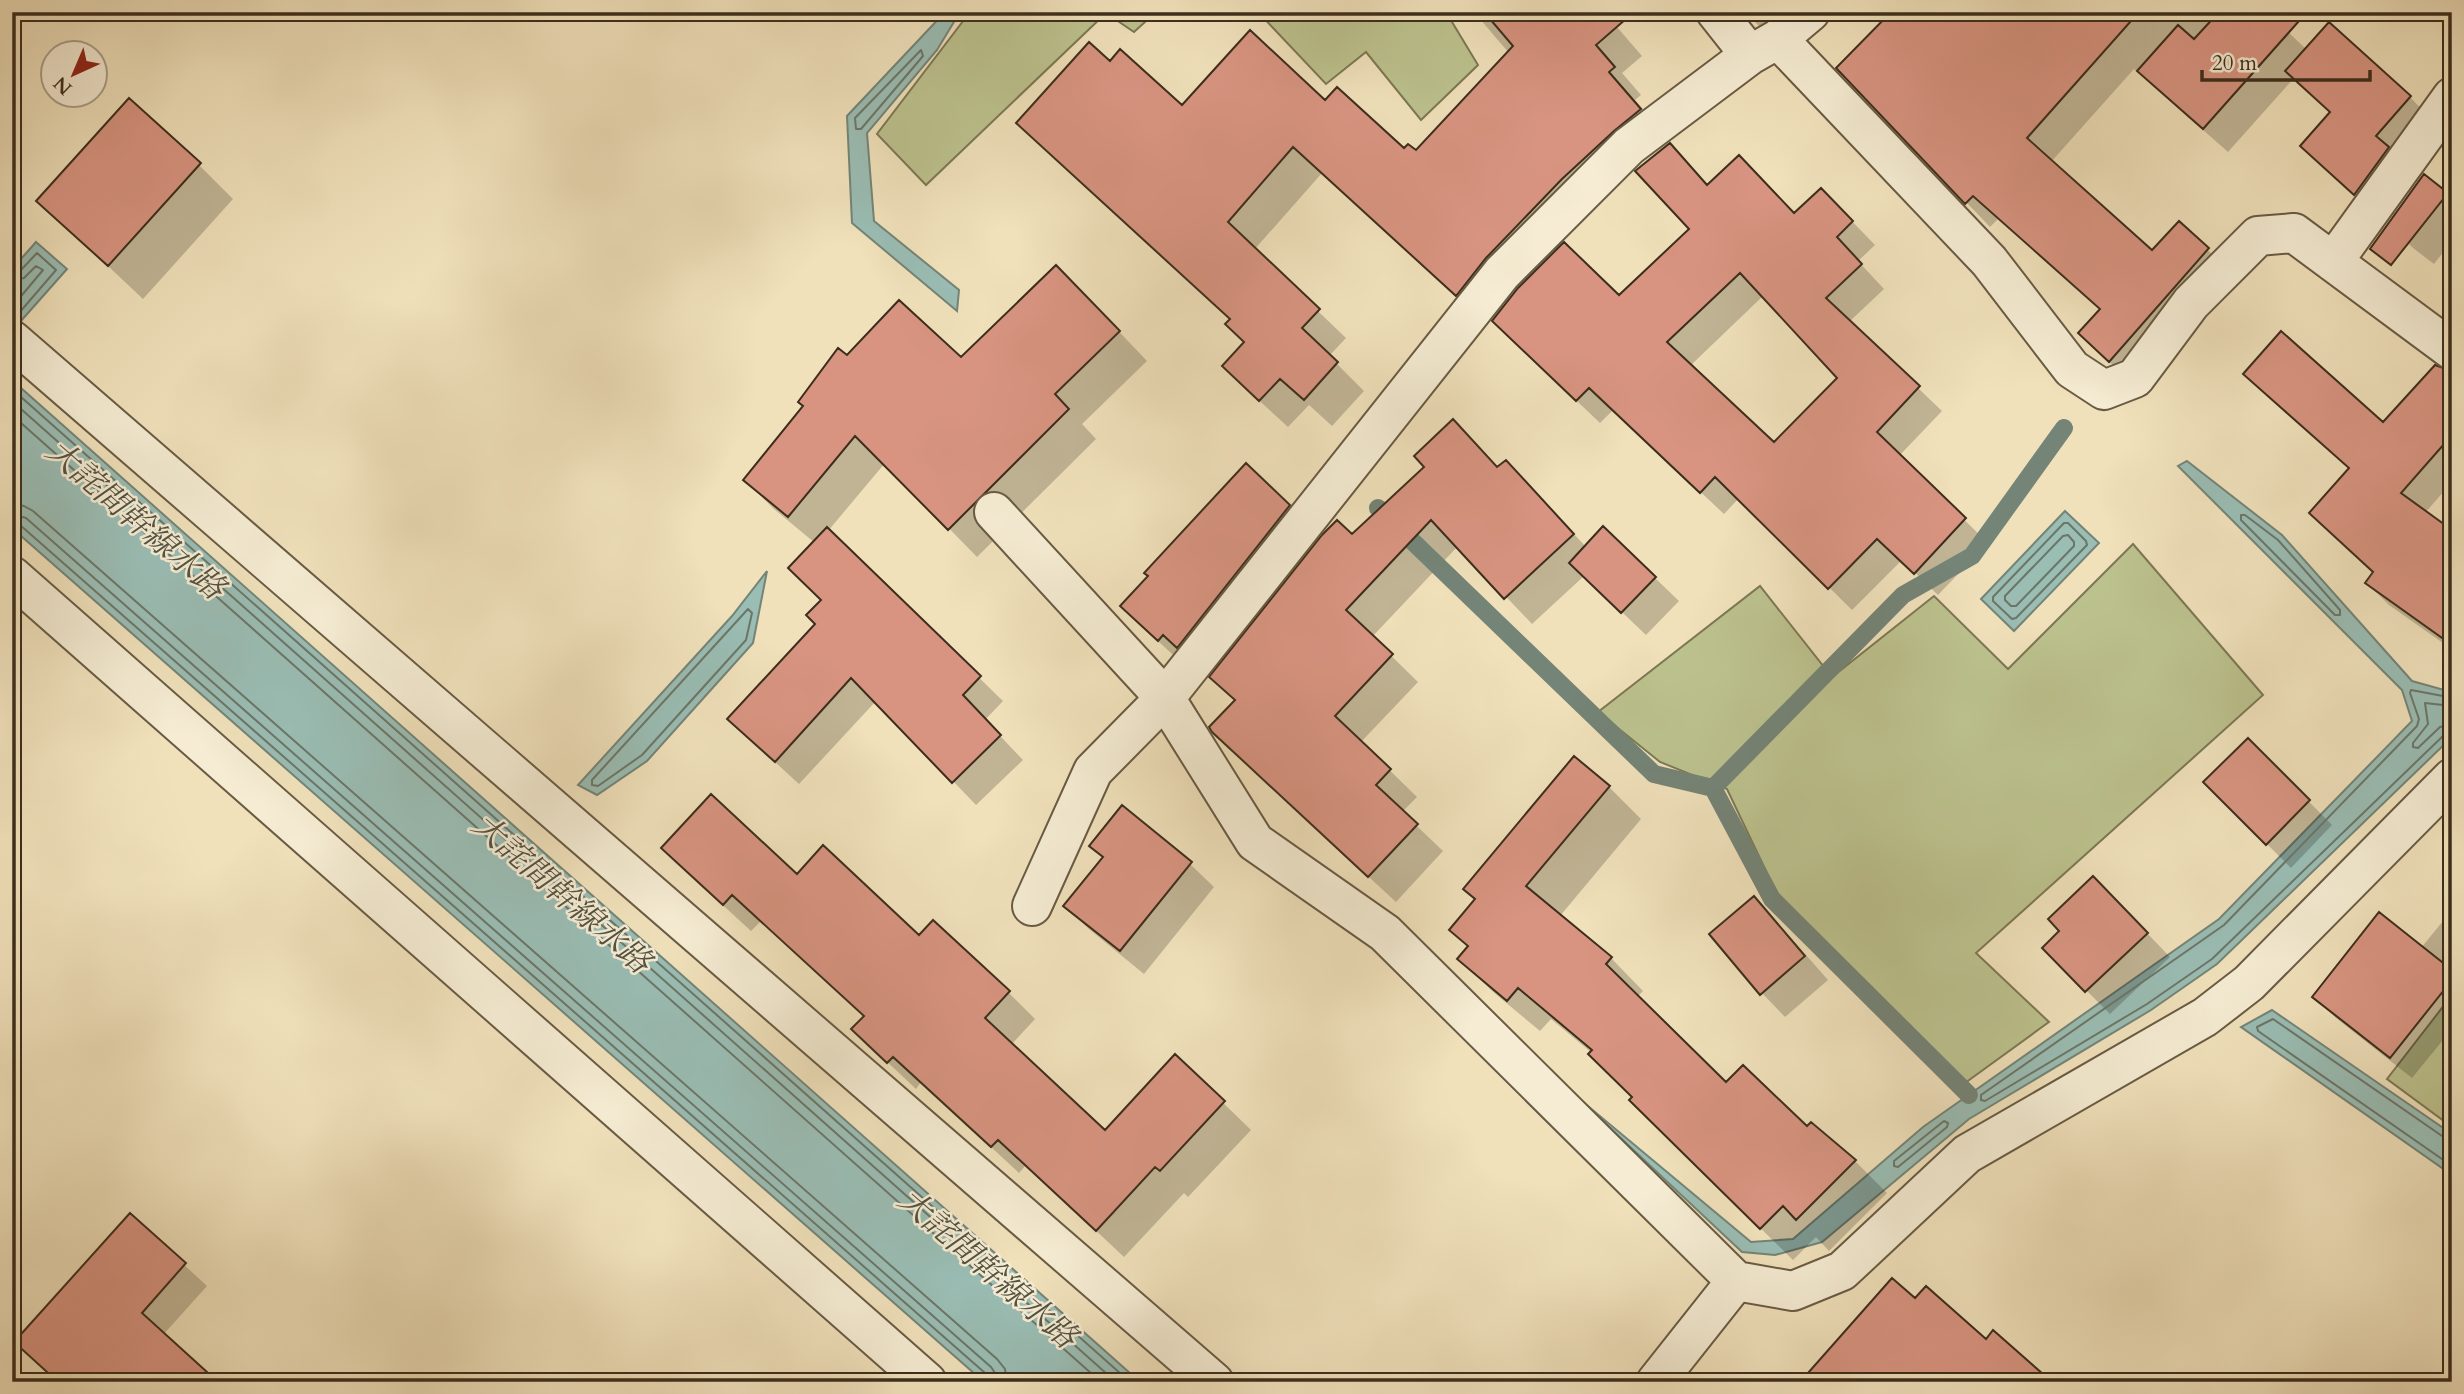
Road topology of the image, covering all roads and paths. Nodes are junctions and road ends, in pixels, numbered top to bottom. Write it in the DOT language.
graph roads {
  1 [pos="1716,12"];
  2 [pos="1810,12"];
  3 [pos="1764,47"];
  4 [pos="2452,97"];
  5 [pos="2333,262"];
  6 [pos="18,345"];
  7 [pos="2452,350"];
  8 [pos="994,512"];
  9 [pos="12,576"];
  10 [pos="1165,698"];
  11 [pos="2452,778"];
  12 [pos="1032,906"];
  13 [pos="1736,1281"];
  14 [pos="927,1382"];
  15 [pos="1214,1382"];
  16 [pos="1656,1382"];
  1 -- 3 [label="street"];
  2 -- 3 [label="street"];
  3 -- 5 [label="street"];
  3 -- 10 [label="street"];
  4 -- 5 [label="street"];
  5 -- 7 [label="street"];
  6 -- 15 [label="street"];
  8 -- 10 [label="street"];
  9 -- 14 [label="street"];
  10 -- 12 [label="street"];
  10 -- 13 [label="street"];
  11 -- 13 [label="street"];
  13 -- 16 [label="street"];
}
